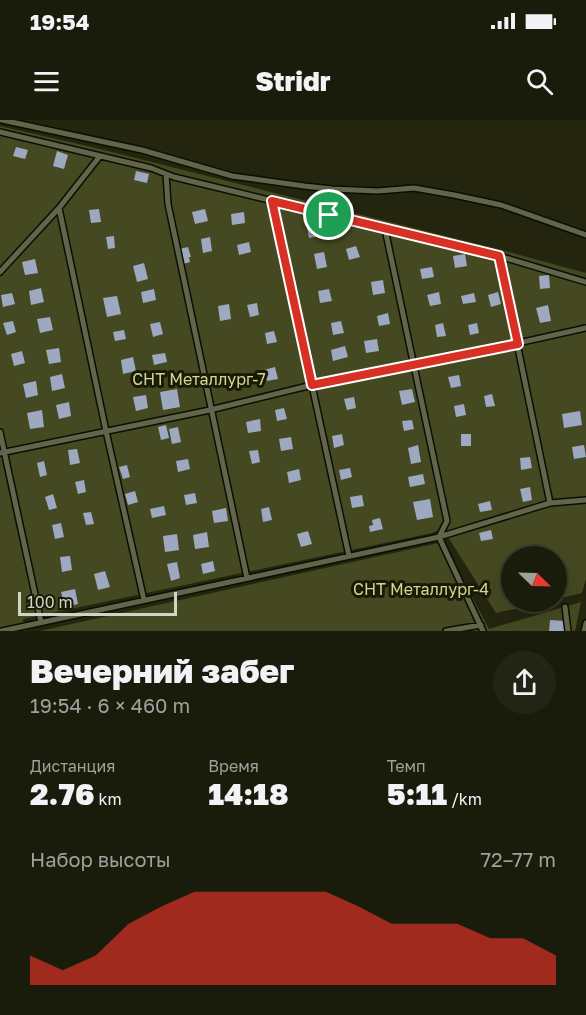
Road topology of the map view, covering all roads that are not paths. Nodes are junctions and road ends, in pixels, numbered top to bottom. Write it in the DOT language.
graph roads {
  1 [pos="2,120"];
  2 [pos="0,132"];
  3 [pos="100,156"];
  4 [pos="166,174"];
  5 [pos="272,201"];
  6 [pos="59,208"];
  7 [pos="386,229"];
  8 [pos="586,235"];
  9 [pos="499,256"];
  10 [pos="0,272"];
  11 [pos="586,282"];
  12 [pos="586,328"];
  13 [pos="518,344"];
  14 [pos="414,366"];
  15 [pos="312,385"];
  16 [pos="210,410"];
  17 [pos="106,431"];
  18 [pos="0,432"];
  19 [pos="2,452"];
  20 [pos="586,500"];
  21 [pos="550,503"];
  22 [pos="439,537"];
  23 [pos="349,556"];
  24 [pos="247,578"];
  25 [pos="144,600"];
  26 [pos="565,612"];
  27 [pos="41,622"];
  28 [pos="586,623"];
  29 [pos="482,628"];
  30 [pos="2,631"];
  31 [pos="446,631"];
  32 [pos="567,631"];
  33 [pos="584,631"];
  1 -- 8 [label="lane"];
  2 -- 3 [label="lane"];
  3 -- 4 [label="lane"];
  3 -- 6 [label="lane"];
  4 -- 5 [label="lane"];
  4 -- 16 [label="lane"];
  5 -- 7 [label="lane"];
  5 -- 15 [label="lane"];
  6 -- 10 [label="lane"];
  6 -- 17 [label="lane"];
  7 -- 9 [label="lane"];
  7 -- 14 [label="lane"];
  9 -- 11 [label="lane"];
  9 -- 13 [label="lane"];
  12 -- 13 [label="lane"];
  13 -- 14 [label="lane"];
  13 -- 21 [label="lane"];
  14 -- 15 [label="lane"];
  14 -- 22 [label="lane"];
  15 -- 16 [label="lane"];
  15 -- 23 [label="lane"];
  16 -- 17 [label="lane"];
  16 -- 24 [label="lane"];
  17 -- 19 [label="lane"];
  17 -- 25 [label="lane"];
  18 -- 19 [label="lane"];
  19 -- 27 [label="lane"];
  20 -- 21 [label="lane"];
  21 -- 22 [label="lane"];
  22 -- 23 [label="lane"];
  22 -- 29 [label="lane"];
  23 -- 24 [label="lane"];
  24 -- 25 [label="lane"];
  25 -- 27 [label="lane"];
  26 -- 32 [label="lane"];
  27 -- 30 [label="lane"];
  28 -- 33 [label="lane"];
  29 -- 31 [label="lane"];
}
